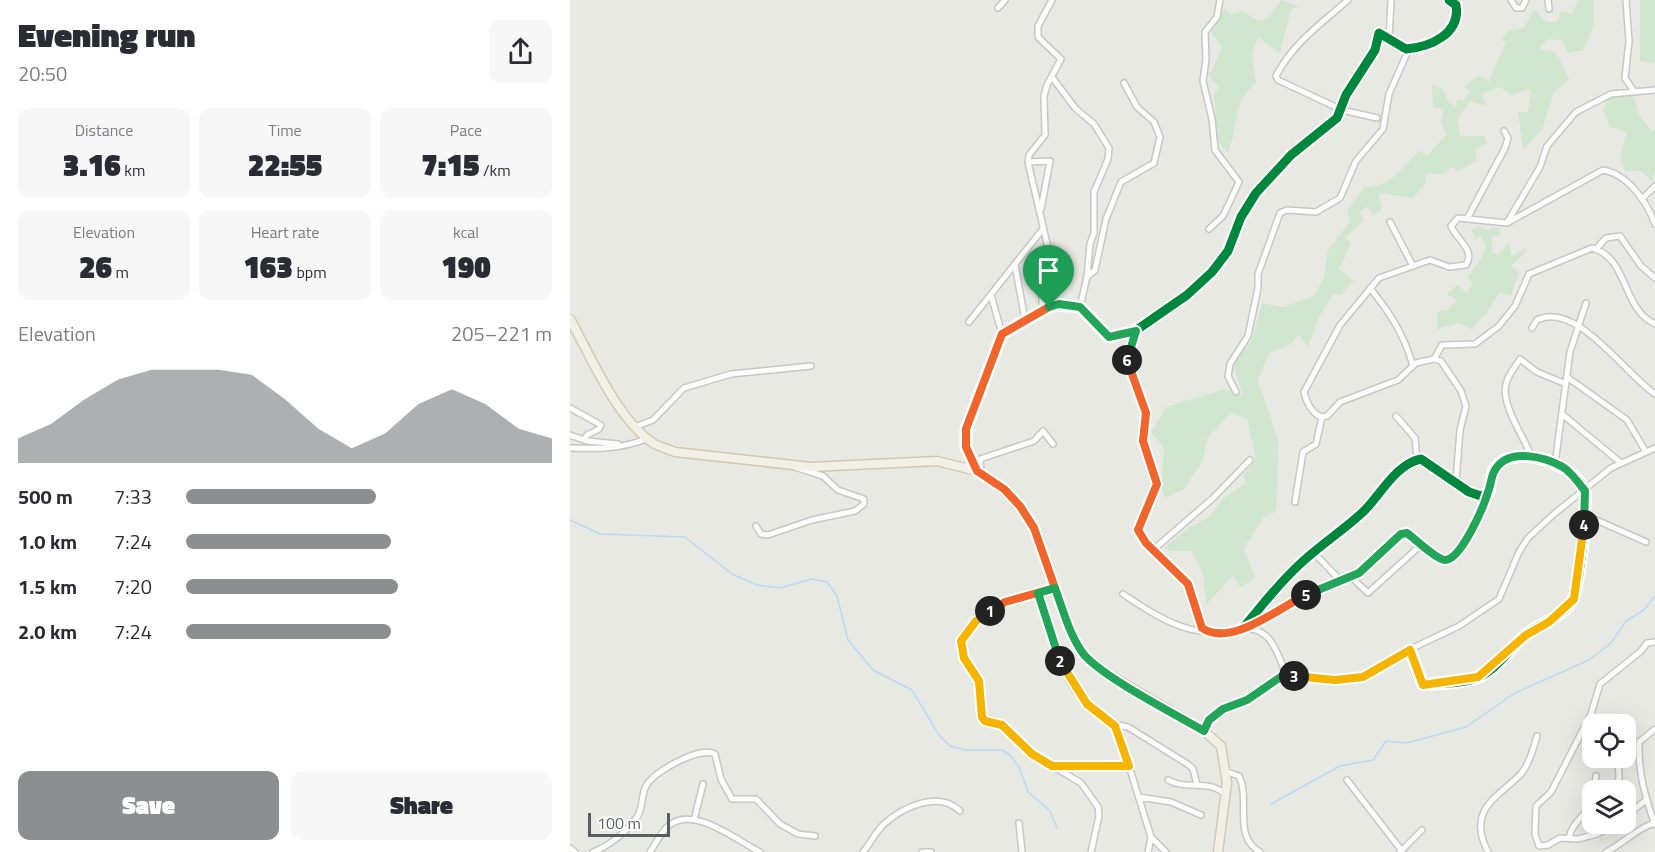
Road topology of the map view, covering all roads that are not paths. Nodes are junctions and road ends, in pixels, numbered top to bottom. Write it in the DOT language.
graph roads {
  1 [pos="1005,0"];
  2 [pos="1052,0"];
  3 [pos="1220,0"];
  4 [pos="1348,0"];
  5 [pos="1390,0"];
  6 [pos="1449,0"];
  7 [pos="1511,0"];
  8 [pos="1526,0"];
  9 [pos="1548,0"];
  10 [pos="1626,0"];
  11 [pos="998,8"];
  12 [pos="1549,9"];
  13 [pos="1389,39"];
  14 [pos="1408,49"];
  15 [pos="1052,77"];
  16 [pos="1124,83"];
  17 [pos="1633,90"];
  18 [pos="1655,90"];
  19 [pos="1342,110"];
  20 [pos="1377,118"];
  21 [pos="1504,131"];
  22 [pos="1028,162"];
  23 [pos="1655,186"];
  24 [pos="1642,199"];
  25 [pos="1040,213"];
  26 [pos="1468,217"];
  27 [pos="1390,222"];
  28 [pos="1507,223"];
  29 [pos="1655,224"];
  30 [pos="1209,229"];
  31 [pos="1042,230"];
  32 [pos="1596,249"];
  33 [pos="1015,265"];
  34 [pos="1413,266"];
  35 [pos="1087,277"];
  36 [pos="1655,278"];
  37 [pos="1370,288"];
  38 [pos="991,295"];
  39 [pos="1586,303"];
  40 [pos="1080,307"];
  41 [pos="1042,313"];
  42 [pos="570,319"];
  43 [pos="1025,320"];
  44 [pos="969,322"];
  45 [pos="1655,324"];
  46 [pos="1578,326"];
  47 [pos="1532,328"];
  48 [pos="1136,331"];
  49 [pos="1002,334"];
  50 [pos="1434,359"];
  51 [pos="811,366"];
  52 [pos="1413,366"];
  53 [pos="1567,377"];
  54 [pos="1566,384"];
  55 [pos="1236,392"];
  56 [pos="1655,394"];
  57 [pos="570,408"];
  58 [pos="1562,414"];
  59 [pos="1396,416"];
  60 [pos="1322,417"];
  61 [pos="635,427"];
  62 [pos="570,435"];
  63 [pos="648,438"];
  64 [pos="584,440"];
  65 [pos="1053,444"];
  66 [pos="625,445"];
  67 [pos="570,448"];
  68 [pos="1655,448"];
  69 [pos="1646,452"];
  70 [pos="1531,456"];
  71 [pos="1417,459"];
  72 [pos="1250,460"];
  73 [pos="1621,463"];
  74 [pos="1555,464"];
  75 [pos="791,465"];
  76 [pos="979,473"];
  77 [pos="1456,481"];
  78 [pos="1585,491"];
  79 [pos="1488,492"];
  80 [pos="1295,502"];
  81 [pos="1585,515"];
  82 [pos="756,526"];
  83 [pos="1646,542"];
  84 [pos="1422,544"];
  85 [pos="1153,550"];
  86 [pos="1313,552"];
  87 [pos="1351,577"];
  88 [pos="1341,581"];
  89 [pos="1055,588"];
  90 [pos="1038,593"];
  91 [pos="1122,594"];
  92 [pos="1242,629"];
  93 [pos="1206,631"];
  94 [pos="1655,642"];
  95 [pos="1410,650"];
  96 [pos="1287,676"];
  97 [pos="1112,723"];
  98 [pos="1655,729"];
  99 [pos="1204,731"];
  100 [pos="1537,736"];
  101 [pos="1052,766"];
  102 [pos="1129,766"];
  103 [pos="1227,772"];
  104 [pos="1596,776"];
  105 [pos="1168,780"];
  106 [pos="1347,780"];
  107 [pos="1595,780"];
  108 [pos="703,784"];
  109 [pos="1197,785"];
  110 [pos="1226,795"];
  111 [pos="1139,797"];
  112 [pos="1646,800"];
  113 [pos="1636,808"];
  114 [pos="960,811"];
  115 [pos="1653,812"];
  116 [pos="1201,814"];
  117 [pos="1582,817"];
  118 [pos="694,820"];
  119 [pos="1019,823"];
  120 [pos="1655,824"];
  121 [pos="1422,830"];
  122 [pos="1591,835"];
  123 [pos="815,836"];
  124 [pos="1151,837"];
  125 [pos="1569,838"];
  126 [pos="570,848"];
  127 [pos="575,852"];
  128 [pos="593,852"];
  129 [pos="650,852"];
  130 [pos="760,852"];
  131 [pos="863,852"];
  132 [pos="922,852"];
  133 [pos="931,852"];
  134 [pos="1022,852"];
  135 [pos="1091,852"];
  136 [pos="1148,852"];
  137 [pos="1166,852"];
  138 [pos="1218,852"];
  139 [pos="1260,852"];
  140 [pos="1401,852"];
  141 [pos="1488,852"];
  142 [pos="1606,852"];
  1 -- 11 [label="street"];
  2 -- 15 [label="street"];
  3 -- 30 [label="street"];
  4 -- 19 [label="street"];
  5 -- 13 [label="street"];
  6 -- 14 [label="street"];
  7 -- 8 [label="street"];
  9 -- 12 [label="street"];
  10 -- 17 [label="street"];
  13 -- 14 [label="street"];
  13 -- 19 [label="street"];
  14 -- 55 [label="street"];
  15 -- 22 [label="street"];
  15 -- 35 [label="street"];
  16 -- 35 [label="street"];
  17 -- 18 [label="street"];
  17 -- 28 [label="street"];
  19 -- 20 [label="street"];
  19 -- 48 [label="street"];
  21 -- 26 [label="street"];
  22 -- 25 [label="street"];
  22 -- 25 [label="street"];
  23 -- 24 [label="street"];
  24 -- 28 [label="street"];
  24 -- 29 [label="street"];
  25 -- 31 [label="street"];
  26 -- 28 [label="street"];
  26 -- 34 [label="street"];
  27 -- 34 [label="street"];
  31 -- 33 [label="street"];
  31 -- 41 [label="street"];
  32 -- 36 [label="street"];
  32 -- 45 [label="street"];
  32 -- 50 [label="street"];
  33 -- 38 [label="street"];
  33 -- 43 [label="street"];
  34 -- 37 [label="street"];
  35 -- 40 [label="street"];
  37 -- 52 [label="street"];
  37 -- 60 [label="street"];
  38 -- 44 [label="street"];
  38 -- 49 [label="street"];
  39 -- 46 [label="street"];
  40 -- 41 [label="street"];
  40 -- 48 [label="street"];
  41 -- 43 [label="street"];
  42 -- 61 [label="main road"];
  43 -- 49 [label="street"];
  46 -- 47 [label="street"];
  46 -- 53 [label="street"];
  46 -- 56 [label="street"];
  48 -- 85 [label="street"];
  49 -- 76 [label="street"];
  50 -- 52 [label="street"];
  50 -- 77 [label="street"];
  51 -- 61 [label="street"];
  52 -- 60 [label="street"];
  53 -- 54 [label="street"];
  53 -- 69 [label="street"];
  54 -- 58 [label="street"];
  54 -- 70 [label="street"];
  57 -- 64 [label="street"];
  58 -- 73 [label="street"];
  58 -- 74 [label="street"];
  59 -- 71 [label="street"];
  60 -- 80 [label="street"];
  61 -- 63 [label="main road"];
  62 -- 64 [label="street"];
  63 -- 66 [label="street"];
  63 -- 75 [label="main road"];
  64 -- 66 [label="street"];
  65 -- 76 [label="street"];
  66 -- 67 [label="street"];
  68 -- 69 [label="street"];
  69 -- 73 [label="street"];
  70 -- 74 [label="street"];
  70 -- 79 [label="street"];
  71 -- 77 [label="street"];
  71 -- 86 [label="street"];
  72 -- 85 [label="street"];
  73 -- 78 [label="street"];
  74 -- 78 [label="street"];
  75 -- 76 [label="main road"];
  75 -- 82 [label="street"];
  76 -- 89 [label="main road"];
  77 -- 79 [label="street"];
  78 -- 81 [label="street"];
  78 -- 95 [label="street"];
  79 -- 84 [label="street"];
  81 -- 83 [label="street"];
  81 -- 95 [label="street"];
  84 -- 87 [label="street"];
  84 -- 87 [label="street"];
  85 -- 93 [label="street"];
  86 -- 88 [label="street"];
  86 -- 92 [label="street"];
  87 -- 88 [label="street"];
  88 -- 92 [label="street"];
  89 -- 90 [label="street"];
  89 -- 99 [label="main road"];
  90 -- 97 [label="street"];
  90 -- 101 [label="street"];
  91 -- 93 [label="street"];
  92 -- 93 [label="street"];
  92 -- 96 [label="street"];
  94 -- 125 [label="street"];
  95 -- 96 [label="street"];
  96 -- 99 [label="street"];
  97 -- 102 [label="street"];
  97 -- 109 [label="street"];
  98 -- 112 [label="street"];
  99 -- 103 [label="main road"];
  100 -- 141 [label="street"];
  101 -- 102 [label="street"];
  101 -- 135 [label="street"];
  102 -- 111 [label="street"];
  103 -- 110 [label="main road"];
  103 -- 139 [label="street"];
  104 -- 107 [label="street"];
  105 -- 109 [label="street"];
  106 -- 140 [label="street"];
  108 -- 118 [label="street"];
  109 -- 110 [label="street"];
  110 -- 138 [label="main road"];
  111 -- 116 [label="street"];
  111 -- 124 [label="street"];
  112 -- 113 [label="street"];
  112 -- 115 [label="street"];
  114 -- 131 [label="street"];
  115 -- 120 [label="street"];
  117 -- 125 [label="street"];
  118 -- 129 [label="street"];
  118 -- 130 [label="street"];
  119 -- 134 [label="street"];
  120 -- 142 [label="street"];
  121 -- 140 [label="street"];
  122 -- 125 [label="street"];
  123 -- 128 [label="street"];
  124 -- 136 [label="street"];
  124 -- 137 [label="street"];
  126 -- 127 [label="street"];
  132 -- 133 [label="street"];
}
